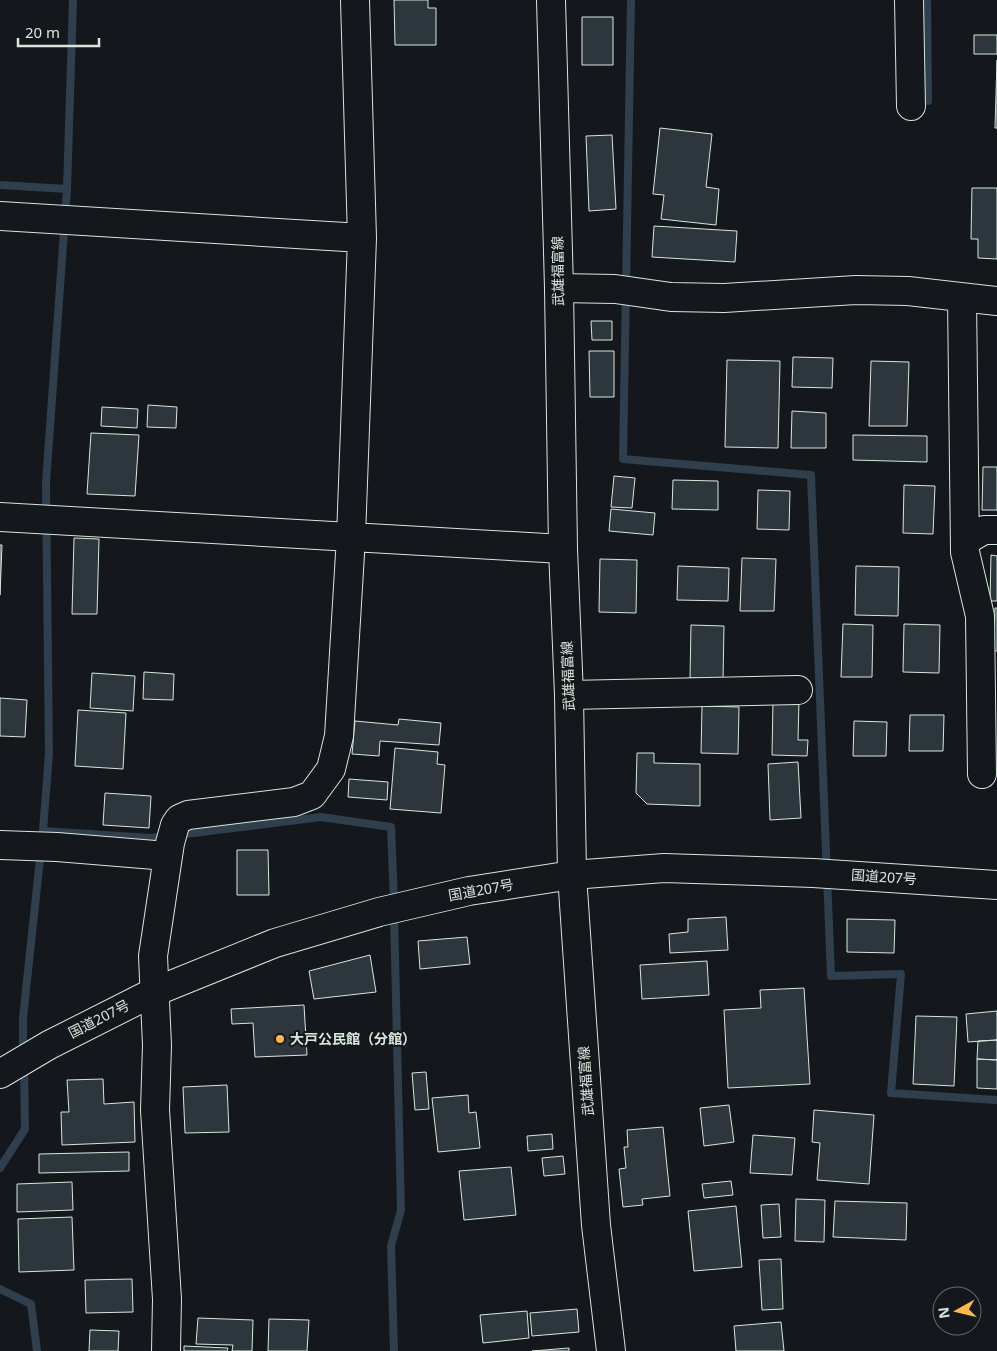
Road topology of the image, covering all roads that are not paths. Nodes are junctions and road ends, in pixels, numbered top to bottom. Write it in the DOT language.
graph roads {
  1 [pos="355,0"];
  2 [pos="551,0"];
  3 [pos="909,0"];
  4 [pos="911,106"];
  5 [pos="0,216"];
  6 [pos="362,238"];
  7 [pos="558,288"];
  8 [pos="962,297"];
  9 [pos="997,301"];
  10 [pos="0,517"];
  11 [pos="997,530"];
  12 [pos="351,537"];
  13 [pos="965,540"];
  14 [pos="563,549"];
  15 [pos="989,679"];
  16 [pos="798,690"];
  17 [pos="569,695"];
  18 [pos="982,774"];
  19 [pos="171,841"];
  20 [pos="11,846"];
  21 [pos="572,875"];
  22 [pos="997,885"];
  23 [pos="154,992"];
  24 [pos="1,1073"];
  25 [pos="166,1351"];
  26 [pos="611,1351"];
  1 -- 6 [label="main road"];
  2 -- 7 [label="main road, 武雄福富線"];
  3 -- 4 [label="main road"];
  5 -- 6 [label="main road"];
  6 -- 12 [label="main road"];
  7 -- 8 [label="main road"];
  7 -- 14 [label="main road, 武雄福富線"];
  8 -- 9 [label="main road"];
  8 -- 13 [label="main road"];
  10 -- 12 [label="main road"];
  11 -- 13 [label="main road"];
  12 -- 14 [label="main road"];
  12 -- 19 [label="main road"];
  13 -- 15 [label="main road"];
  14 -- 17 [label="main road, 武雄福富線"];
  15 -- 18 [label="main road"];
  16 -- 17 [label="main road"];
  17 -- 21 [label="main road, 武雄福富線"];
  19 -- 20 [label="main road"];
  19 -- 23 [label="main road"];
  21 -- 22 [label="main road, 国道207号"];
  21 -- 23 [label="main road, 国道207号"];
  21 -- 26 [label="main road, 武雄福富線"];
  23 -- 24 [label="main road, 国道207号"];
  23 -- 25 [label="main road"];
}
